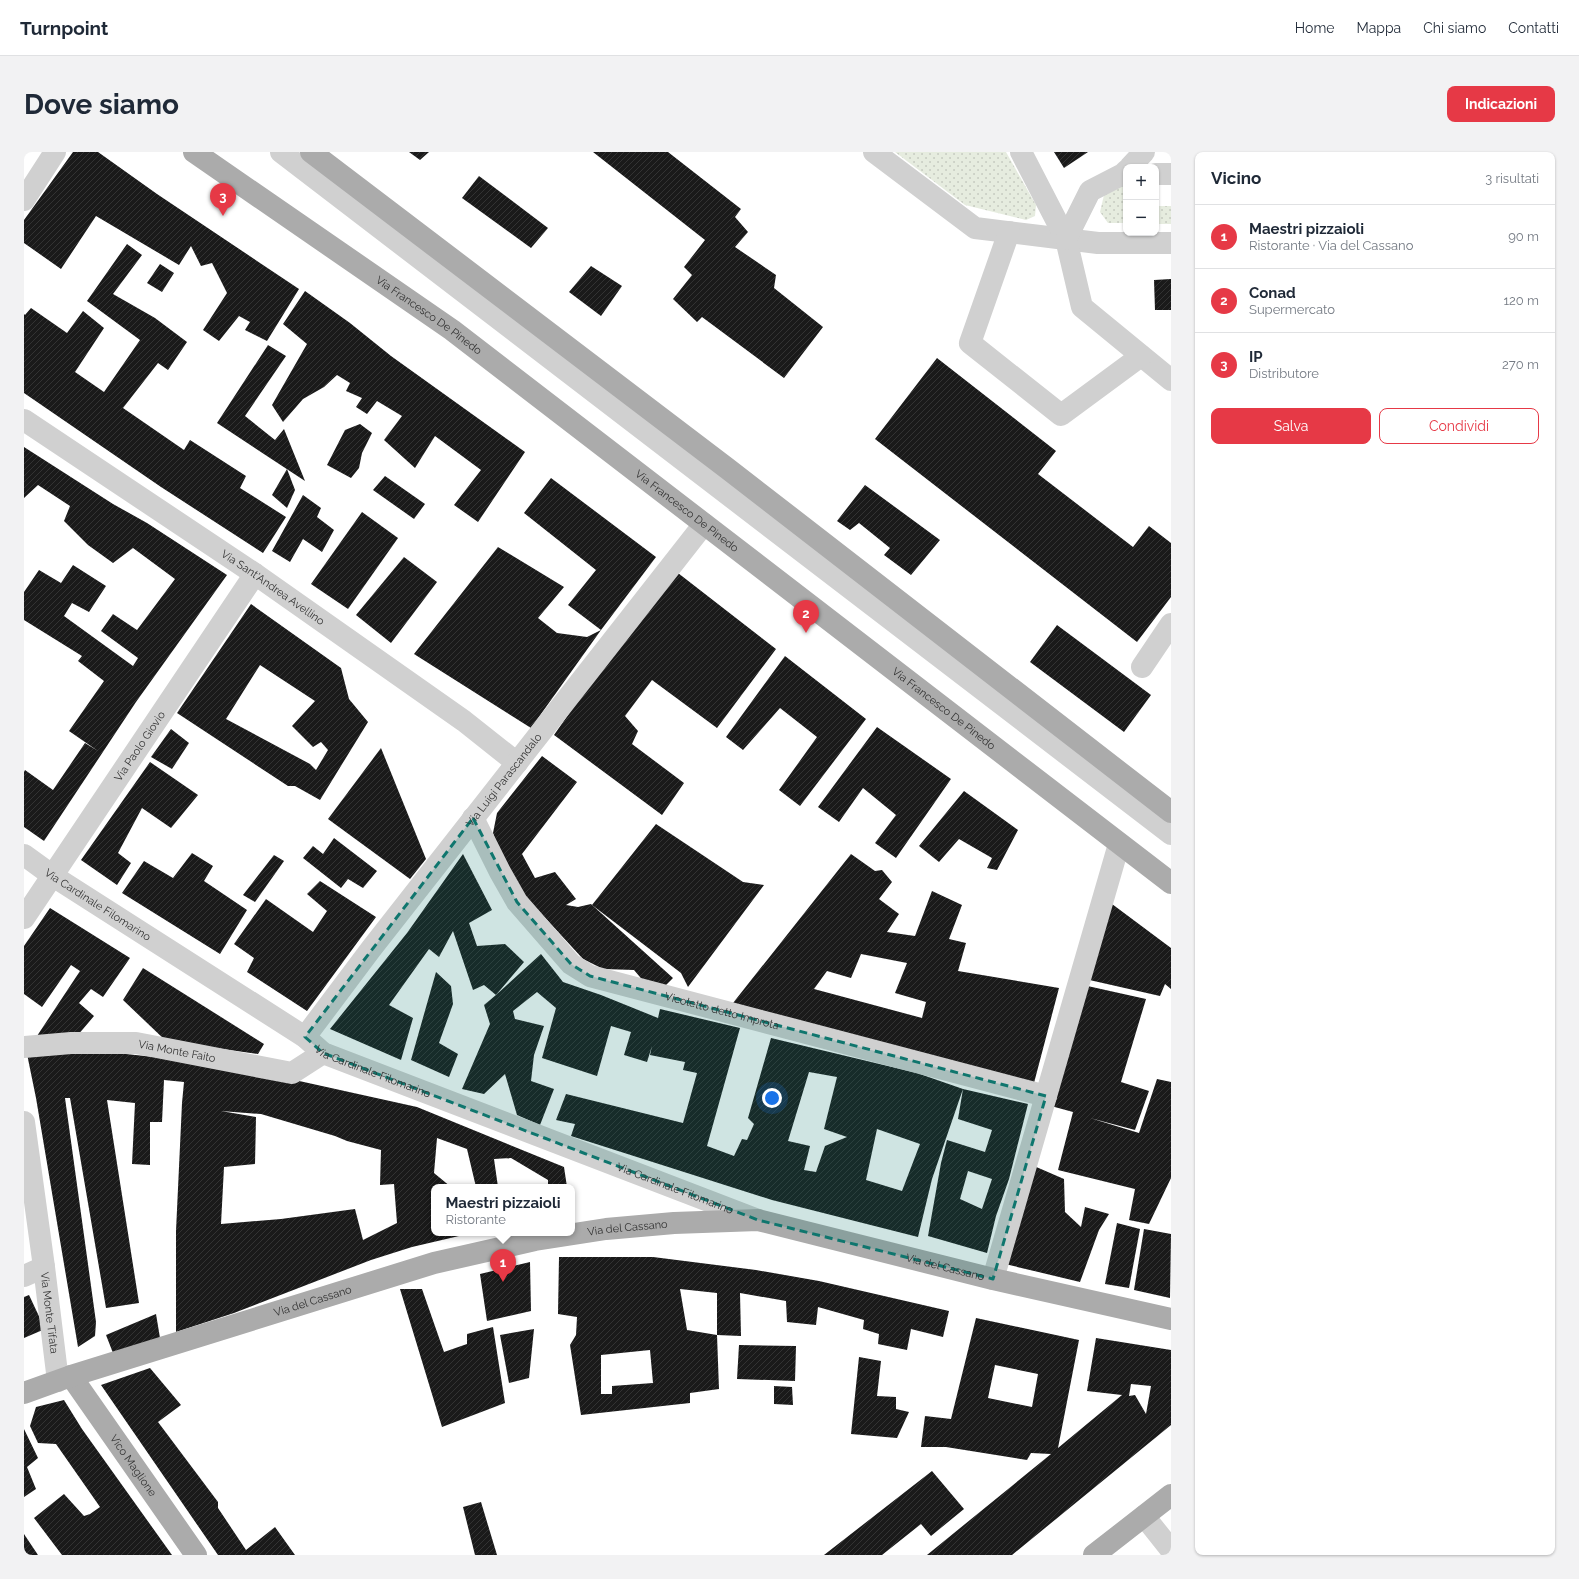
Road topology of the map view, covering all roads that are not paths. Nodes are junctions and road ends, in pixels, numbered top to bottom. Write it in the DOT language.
graph roads {
  1 [pos="55,152"];
  2 [pos="194,152"];
  3 [pos="281,152"];
  4 [pos="311,152"];
  5 [pos="874,152"];
  6 [pos="1021,152"];
  7 [pos="1144,152"];
  8 [pos="1133,164"];
  9 [pos="1123,174"];
  10 [pos="1159,174"];
  11 [pos="1171,174"];
  12 [pos="24,200"];
  13 [pos="1009,232"];
  14 [pos="1066,239"];
  15 [pos="1171,243"];
  16 [pos="1141,356"];
  17 [pos="1171,380"];
  18 [pos="24,420"];
  19 [pos="704,524"];
  20 [pos="255,574"];
  21 [pos="1171,624"];
  22 [pos="1142,667"];
  23 [pos="517,763"];
  24 [pos="1171,812"];
  25 [pos="473,818"];
  26 [pos="1171,834"];
  27 [pos="1119,844"];
  28 [pos="24,855"];
  29 [pos="53,876"];
  30 [pos="1171,883"];
  31 [pos="24,918"];
  32 [pos="305,1037"];
  33 [pos="24,1047"];
  34 [pos="323,1053"];
  35 [pos="1046,1096"];
  36 [pos="24,1122"];
  37 [pos="758,1220"];
  38 [pos="575,1234"];
  39 [pos="561,1236"];
  40 [pos="44,1267"];
  41 [pos="24,1276"];
  42 [pos="992,1279"];
  43 [pos="1171,1319"];
  44 [pos="64,1379"];
  45 [pos="24,1393"];
  46 [pos="1171,1495"];
  47 [pos="1144,1516"];
  48 [pos="1171,1550"];
  49 [pos="196,1555"];
  50 [pos="1094,1555"];
  1 -- 12 [label="street"];
  2 -- 19 [label="main road, Via Francesco De Pinedo"];
  3 -- 26 [label="street"];
  4 -- 24 [label="main road"];
  5 -- 13 [label="street"];
  6 -- 14 [label="street"];
  7 -- 8 [label="street"];
  9 -- 14 [label="street"];
  10 -- 11 [label="street"];
  13 -- 14 [label="street"];
  13 -- 16 [label="street"];
  14 -- 15 [label="street"];
  14 -- 16 [label="street"];
  16 -- 17 [label="street"];
  18 -- 20 [label="street, Via Sant'Andrea Avellino"];
  19 -- 23 [label="street, Via Luigi Parascandalo"];
  19 -- 27 [label="main road, Via Francesco De Pinedo"];
  20 -- 23 [label="street, Via Sant'Andrea Avellino"];
  20 -- 29 [label="street, Via Paolo Giovio"];
  21 -- 22 [label="street"];
  23 -- 25 [label="street, Via Luigi Parascandalo"];
  25 -- 32 [label="street, Via Luigi Parascandalo"];
  25 -- 35 [label="street, Vicoletto detto Improta"];
  27 -- 30 [label="main road, Via Francesco De Pinedo"];
  27 -- 35 [label="street"];
  28 -- 29 [label="street, Via Cardinale Filomarino"];
  29 -- 31 [label="street, Via Paolo Giovio"];
  29 -- 32 [label="street, Via Cardinale Filomarino"];
  32 -- 34 [label="street, Via Cardinale Filomarino"];
  33 -- 34 [label="street, Via Monte Faito"];
  34 -- 37 [label="street, Via Cardinale Filomarino"];
  35 -- 42 [label="street"];
  36 -- 40 [label="street"];
  37 -- 38 [label="main road, Via del Cassano"];
  37 -- 42 [label="main road, Via del Cassano"];
  39 -- 44 [label="main road, Via del Cassano"];
  40 -- 41 [label="street, Via Monte Tifata"];
  40 -- 44 [label="street, Via Monte Tifata"];
  42 -- 43 [label="main road, Via del Cassano"];
  44 -- 45 [label="main road, Via del Cassano"];
  44 -- 49 [label="main road, Vico Maglione"];
  46 -- 47 [label="main road"];
  47 -- 48 [label="street"];
  47 -- 50 [label="main road"];
}
